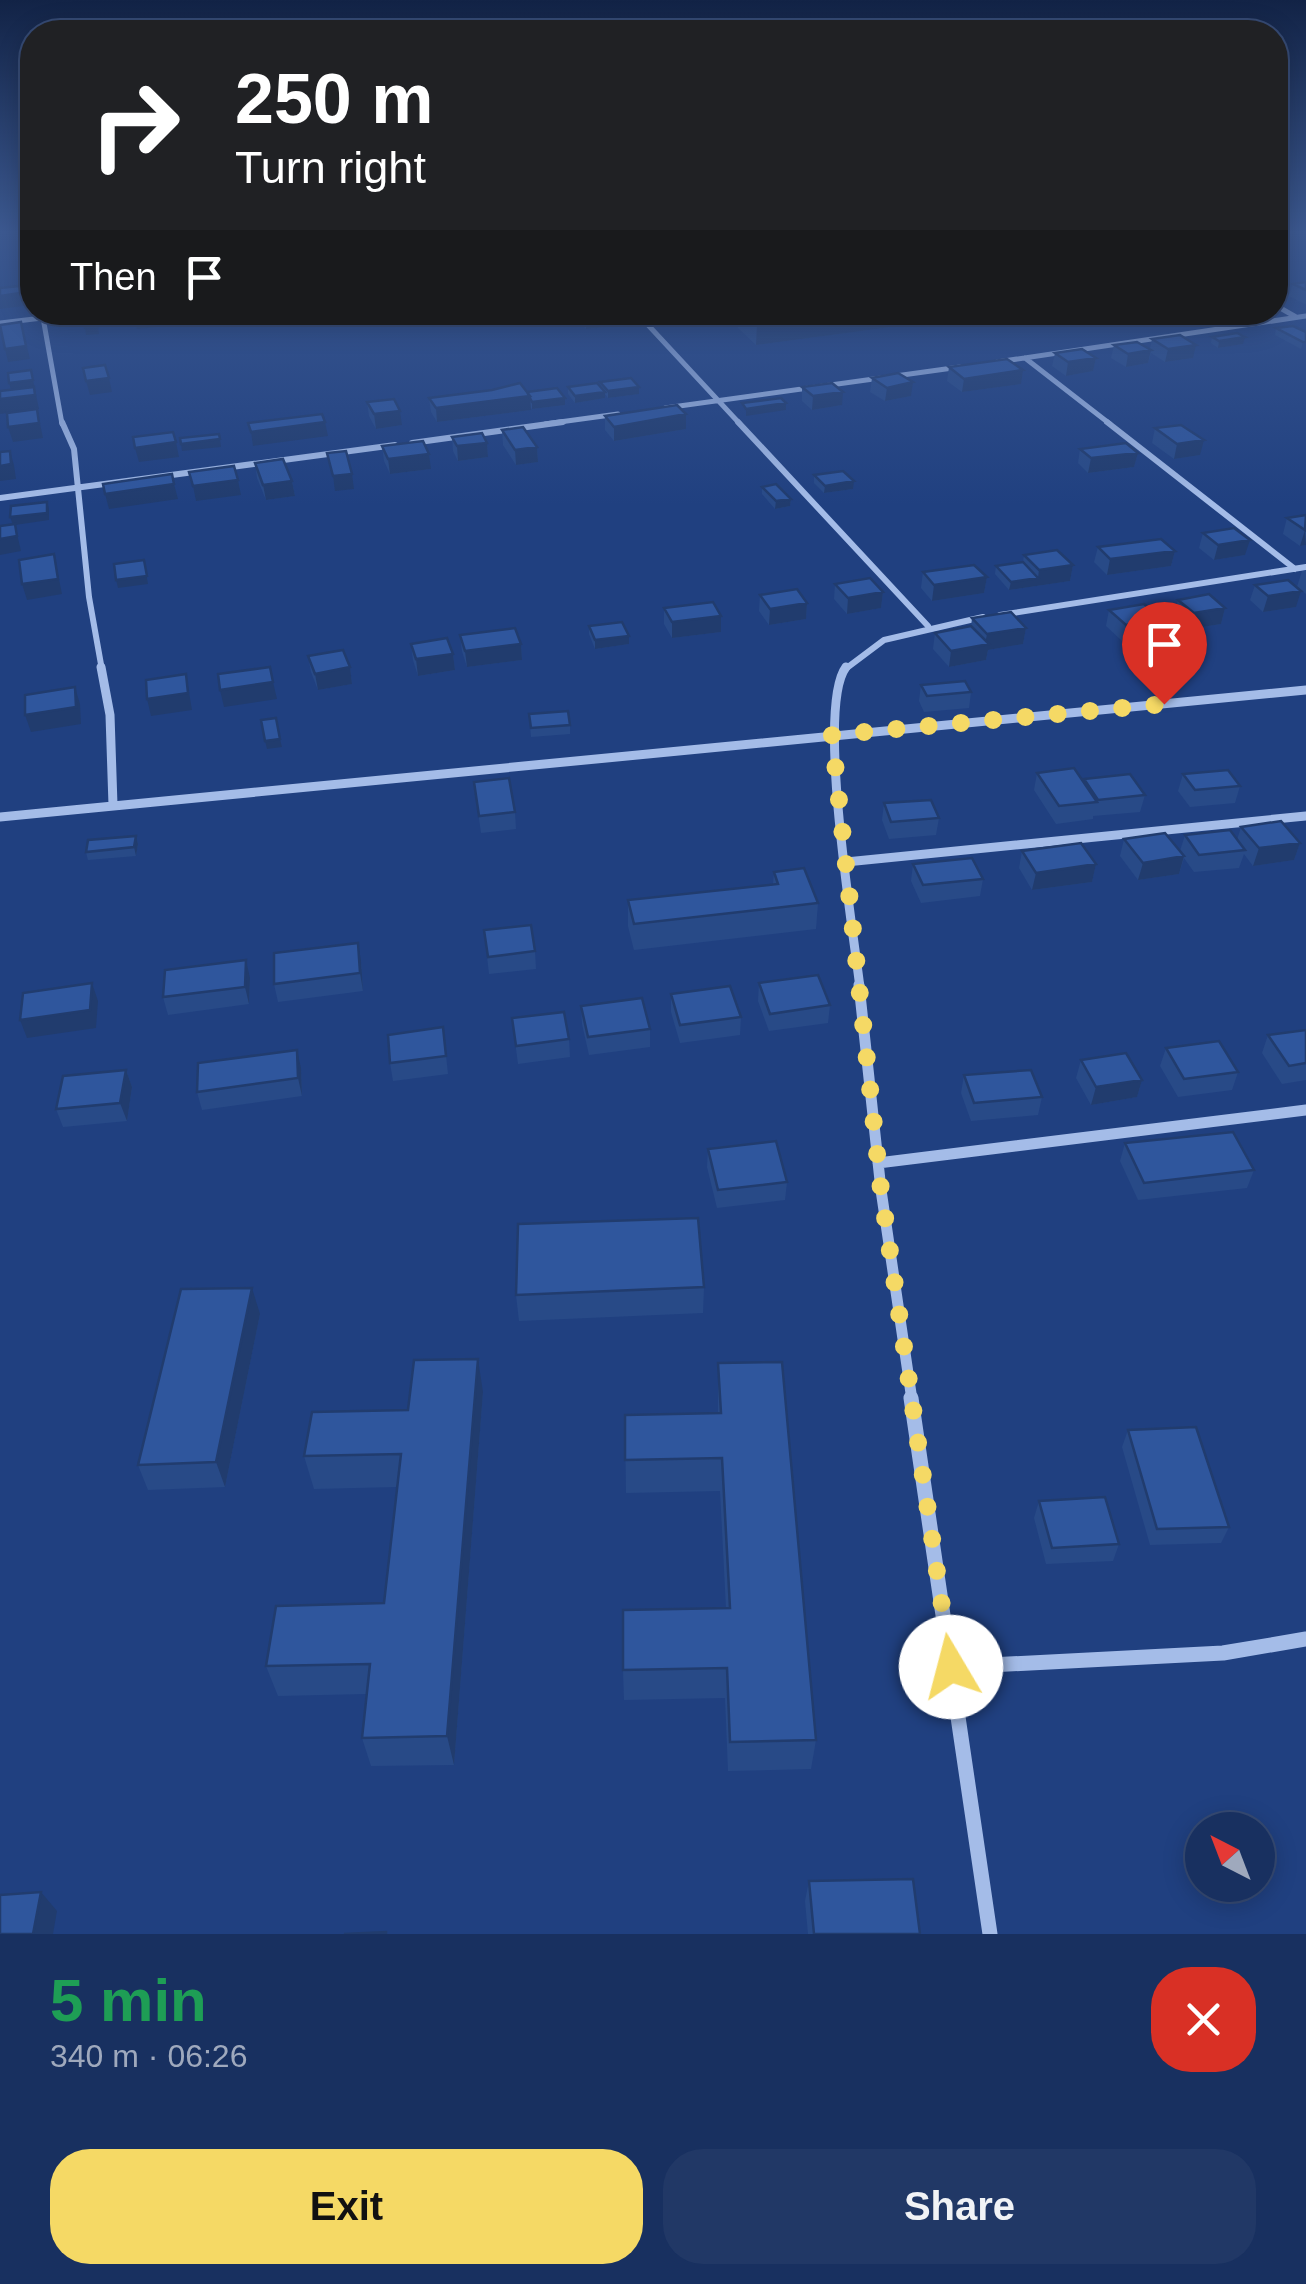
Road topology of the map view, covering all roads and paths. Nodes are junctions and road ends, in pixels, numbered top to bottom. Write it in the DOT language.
graph roads {
  1 [pos="44,325"];
  2 [pos="648,325"];
  3 [pos="1243,325"];
  4 [pos="1024,358"];
  5 [pos="986,363"];
  6 [pos="967,366"];
  7 [pos="717,400"];
  8 [pos="660,408"];
  9 [pos="623,414"];
  10 [pos="78,487"];
  11 [pos="0,498"];
  12 [pos="1306,567"];
  13 [pos="1294,569"];
  14 [pos="928,626"];
  15 [pos="1306,690"];
  16 [pos="832,735"];
  17 [pos="113,805"];
  18 [pos="1306,816"];
  19 [pos="0,817"];
  20 [pos="846,862"];
  21 [pos="1306,1110"];
  22 [pos="878,1163"];
  23 [pos="1306,1639"];
  24 [pos="951,1667"];
  25 [pos="990,1934"];
  1 -- 10 [label="street"];
  2 -- 7 [label="street"];
  3 -- 4 [label="street"];
  4 -- 5 [label="street"];
  4 -- 13 [label="street"];
  6 -- 7 [label="street"];
  7 -- 8 [label="street"];
  7 -- 14 [label="street"];
  9 -- 10 [label="street"];
  10 -- 11 [label="street"];
  10 -- 17 [label="street"];
  12 -- 13 [label="street"];
  13 -- 14 [label="street"];
  14 -- 16 [label="street"];
  15 -- 16 [label="street"];
  16 -- 17 [label="street"];
  16 -- 20 [label="street"];
  17 -- 19 [label="street"];
  18 -- 20 [label="street"];
  20 -- 22 [label="street"];
  21 -- 22 [label="street"];
  22 -- 24 [label="street"];
  23 -- 24 [label="street"];
  24 -- 25 [label="street"];
}
